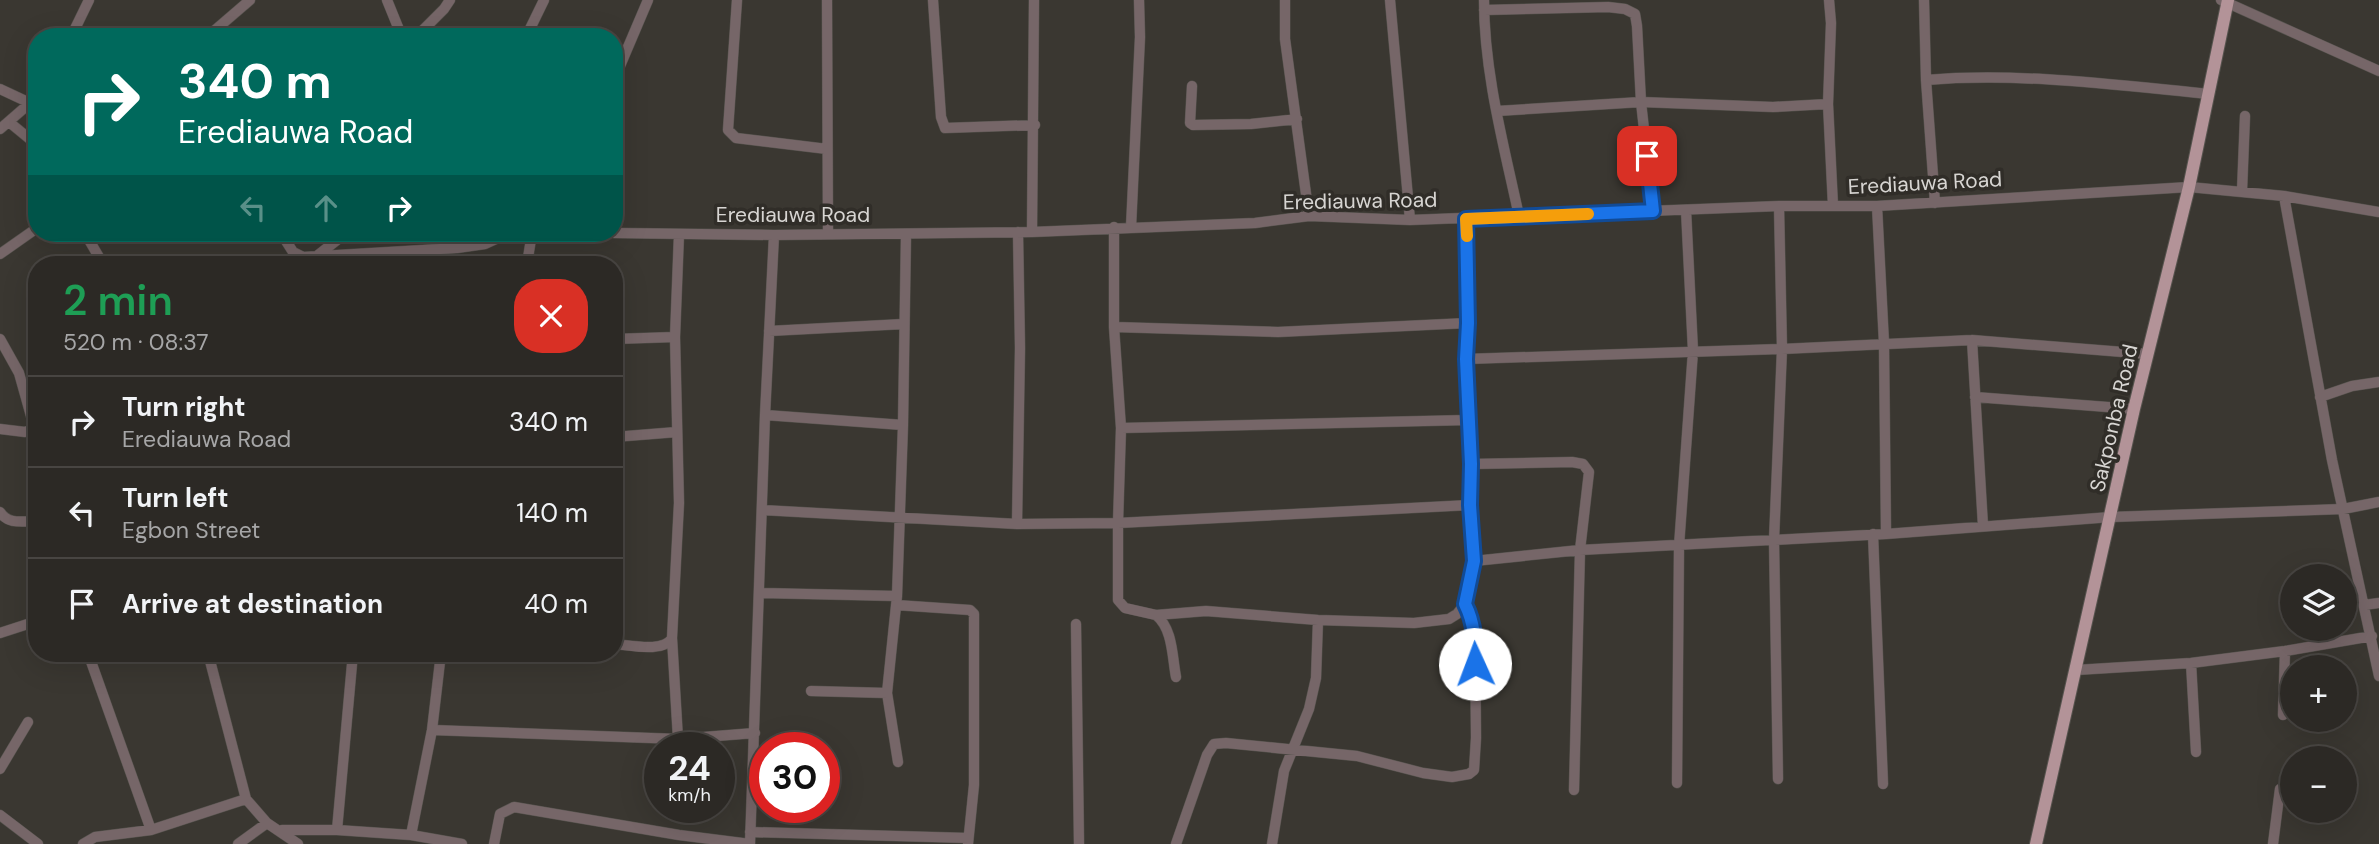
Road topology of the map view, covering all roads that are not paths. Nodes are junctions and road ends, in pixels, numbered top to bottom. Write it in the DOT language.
graph roads {
  1 [pos="89,0"];
  2 [pos="250,0"];
  3 [pos="387,0"];
  4 [pos="450,0"];
  5 [pos="544,0"];
  6 [pos="648,0"];
  7 [pos="737,0"];
  8 [pos="827,0"];
  9 [pos="933,0"];
  10 [pos="1034,0"];
  11 [pos="1139,0"];
  12 [pos="1285,0"];
  13 [pos="1390,0"];
  14 [pos="1829,0"];
  15 [pos="1924,0"];
  16 [pos="2226,1"];
  17 [pos="1609,4"];
  18 [pos="1484,5"];
  19 [pos="75,28"];
  20 [pos="217,28"];
  21 [pos="398,28"];
  22 [pos="425,28"];
  23 [pos="530,28"];
  24 [pos="623,58"];
  25 [pos="2379,71"];
  26 [pos="1926,80"];
  27 [pos="1192,86"];
  28 [pos="0,89"];
  29 [pos="2209,94"];
  30 [pos="1641,102"];
  31 [pos="28,103"];
  32 [pos="1828,104"];
  33 [pos="28,109"];
  34 [pos="1497,111"];
  35 [pos="2245,117"];
  36 [pos="1297,119"];
  37 [pos="9,122"];
  38 [pos="1035,125"];
  39 [pos="0,129"];
  40 [pos="28,138"];
  41 [pos="827,149"];
  42 [pos="2189,187"];
  43 [pos="2242,191"];
  44 [pos="2284,196"];
  45 [pos="1935,203"];
  46 [pos="1779,206"];
  47 [pos="1833,206"];
  48 [pos="1877,206"];
  49 [pos="1686,210"];
  50 [pos="1653,211"];
  51 [pos="2379,212"];
  52 [pos="1309,216"];
  53 [pos="1519,216"];
  54 [pos="1466,219"];
  55 [pos="1410,220"];
  56 [pos="1131,227"];
  57 [pos="1114,228"];
  58 [pos="1018,232"];
  59 [pos="1032,232"];
  60 [pos="623,233"];
  61 [pos="28,234"];
  62 [pos="679,234"];
  63 [pos="828,234"];
  64 [pos="906,234"];
  65 [pos="774,235"];
  66 [pos="287,242"];
  67 [pos="335,242"];
  68 [pos="489,242"];
  69 [pos="0,254"];
  70 [pos="318,255"];
  71 [pos="301,256"];
  72 [pos="310,256"];
  73 [pos="1468,323"];
  74 [pos="904,324"];
  75 [pos="1114,327"];
  76 [pos="769,331"];
  77 [pos="676,337"];
  78 [pos="0,339"];
  79 [pos="623,339"];
  80 [pos="1972,340"];
  81 [pos="1884,343"];
  82 [pos="1782,349"];
  83 [pos="1693,351"];
  84 [pos="2148,354"];
  85 [pos="1466,359"];
  86 [pos="2379,382"];
  87 [pos="1975,397"];
  88 [pos="2320,397"];
  89 [pos="28,405"];
  90 [pos="2134,409"];
  91 [pos="765,415"];
  92 [pos="1468,420"];
  93 [pos="903,425"];
  94 [pos="1121,428"];
  95 [pos="0,429"];
  96 [pos="28,431"];
  97 [pos="677,432"];
  98 [pos="623,436"];
  99 [pos="1471,464"];
  100 [pos="2379,502"];
  101 [pos="1470,505"];
  102 [pos="2343,509"];
  103 [pos="762,510"];
  104 [pos="1,515"];
  105 [pos="2111,517"];
  106 [pos="900,518"];
  107 [pos="28,521"];
  108 [pos="1118,523"];
  109 [pos="1017,524"];
  110 [pos="1983,526"];
  111 [pos="1873,534"];
  112 [pos="1886,534"];
  113 [pos="1774,540"];
  114 [pos="1679,546"];
  115 [pos="1580,550"];
  116 [pos="1474,561"];
  117 [pos="760,593"];
  118 [pos="897,601"];
  119 [pos="2379,603"];
  120 [pos="1465,604"];
  121 [pos="2364,605"];
  122 [pos="1156,615"];
  123 [pos="1318,620"];
  124 [pos="28,624"];
  125 [pos="1076,624"];
  126 [pos="0,633"];
  127 [pos="2372,636"];
  128 [pos="672,638"];
  129 [pos="623,645"];
  130 [pos="2285,651"];
  131 [pos="2285,655"];
  132 [pos="91,662"];
  133 [pos="210,662"];
  134 [pos="352,662"];
  135 [pos="439,662"];
  136 [pos="2191,663"];
  137 [pos="2076,670"];
  138 [pos="2379,676"];
  139 [pos="1176,677"];
  140 [pos="811,691"];
  141 [pos="887,693"];
  142 [pos="28,722"];
  143 [pos="432,730"];
  144 [pos="678,732"];
  145 [pos="755,732"];
  146 [pos="644,738"];
  147 [pos="1293,749"];
  148 [pos="2196,752"];
  149 [pos="898,762"];
  150 [pos="0,769"];
  151 [pos="1778,779"];
  152 [pos="1677,783"];
  153 [pos="1883,784"];
  154 [pos="2280,789"];
  155 [pos="1574,790"];
  156 [pos="246,799"];
  157 [pos="0,815"];
  158 [pos="267,823"];
  159 [pos="750,823"];
  160 [pos="278,829"];
  161 [pos="150,830"];
  162 [pos="337,830"];
  163 [pos="750,832"];
  164 [pos="411,835"];
  165 [pos="679,839"];
  166 [pos="968,841"];
  167 [pos="38,844"];
  168 [pos="83,844"];
  169 [pos="239,844"];
  170 [pos="298,844"];
  171 [pos="462,844"];
  172 [pos="495,844"];
  173 [pos="750,844"];
  174 [pos="1079,844"];
  175 [pos="1176,844"];
  176 [pos="1272,844"];
  177 [pos="2036,844"];
  178 [pos="2273,844"];
  1 -- 19 [label="street"];
  2 -- 20 [label="street"];
  3 -- 21 [label="street"];
  4 -- 22 [label="street"];
  5 -- 23 [label="street"];
  6 -- 24 [label="street"];
  7 -- 41 [label="street"];
  8 -- 41 [label="street"];
  9 -- 38 [label="street"];
  10 -- 38 [label="street"];
  11 -- 56 [label="street"];
  12 -- 36 [label="street"];
  13 -- 55 [label="street"];
  14 -- 32 [label="street"];
  15 -- 26 [label="street"];
  16 -- 25 [label="street"];
  16 -- 29 [label="main road, Sakponba Road"];
  17 -- 18 [label="street"];
  17 -- 30 [label="street"];
  18 -- 34 [label="street"];
  26 -- 29 [label="street"];
  26 -- 45 [label="street"];
  27 -- 36 [label="street"];
  28 -- 31 [label="street"];
  29 -- 42 [label="main road, Sakponba Road"];
  30 -- 32 [label="street"];
  30 -- 34 [label="street"];
  30 -- 50 [label="street"];
  32 -- 47 [label="street"];
  33 -- 37 [label="street"];
  34 -- 53 [label="street"];
  35 -- 43 [label="street"];
  36 -- 52 [label="street"];
  37 -- 39 [label="street"];
  37 -- 40 [label="street"];
  38 -- 59 [label="street"];
  41 -- 63 [label="street"];
  42 -- 43 [label="street, Erediauwa Road"];
  42 -- 45 [label="street, Erediauwa Road"];
  42 -- 84 [label="main road, Sakponba Road"];
  43 -- 44 [label="street, Erediauwa Road"];
  44 -- 51 [label="street, Erediauwa Road"];
  44 -- 88 [label="street"];
  45 -- 48 [label="street, Erediauwa Road"];
  46 -- 47 [label="street, Erediauwa Road"];
  46 -- 49 [label="street, Erediauwa Road"];
  46 -- 82 [label="street"];
  47 -- 48 [label="street, Erediauwa Road"];
  48 -- 81 [label="street"];
  49 -- 50 [label="street, Erediauwa Road"];
  49 -- 83 [label="street"];
  50 -- 53 [label="street, Erediauwa Road"];
  52 -- 55 [label="street, Erediauwa Road"];
  52 -- 56 [label="street, Erediauwa Road"];
  53 -- 54 [label="street, Erediauwa Road"];
  54 -- 55 [label="street, Erediauwa Road"];
  54 -- 73 [label="street"];
  56 -- 57 [label="street, Erediauwa Road"];
  57 -- 59 [label="street, Erediauwa Road"];
  57 -- 75 [label="street"];
  58 -- 59 [label="street, Erediauwa Road"];
  58 -- 64 [label="street, Erediauwa Road"];
  58 -- 109 [label="street"];
  60 -- 62 [label="street, Erediauwa Road"];
  61 -- 69 [label="street"];
  62 -- 65 [label="street, Erediauwa Road"];
  62 -- 77 [label="street"];
  63 -- 64 [label="street, Erediauwa Road"];
  63 -- 65 [label="street, Erediauwa Road"];
  64 -- 74 [label="street"];
  65 -- 76 [label="street"];
  66 -- 71 [label="street"];
  67 -- 70 [label="street"];
  68 -- 70 [label="street"];
  70 -- 72 [label="street"];
  73 -- 75 [label="street"];
  73 -- 85 [label="street"];
  74 -- 76 [label="street"];
  74 -- 93 [label="street"];
  75 -- 94 [label="street"];
  76 -- 91 [label="street"];
  77 -- 79 [label="street"];
  77 -- 97 [label="street"];
  78 -- 89 [label="street"];
  80 -- 81 [label="street"];
  80 -- 84 [label="street"];
  80 -- 87 [label="street"];
  81 -- 82 [label="street"];
  81 -- 112 [label="street"];
  82 -- 83 [label="street"];
  82 -- 113 [label="street"];
  83 -- 85 [label="street"];
  83 -- 114 [label="street"];
  84 -- 90 [label="main road, Sakponba Road"];
  85 -- 92 [label="street"];
  86 -- 88 [label="street"];
  87 -- 90 [label="street"];
  87 -- 110 [label="street"];
  88 -- 102 [label="street"];
  90 -- 105 [label="main road, Sakponba Road"];
  91 -- 93 [label="street"];
  91 -- 103 [label="street"];
  92 -- 94 [label="street"];
  92 -- 99 [label="street"];
  93 -- 106 [label="street"];
  94 -- 108 [label="street"];
  95 -- 96 [label="street"];
  97 -- 98 [label="street"];
  97 -- 128 [label="street"];
  99 -- 101 [label="street"];
  99 -- 115 [label="street"];
  100 -- 102 [label="street"];
  101 -- 108 [label="street"];
  101 -- 116 [label="street"];
  102 -- 105 [label="street"];
  102 -- 121 [label="street"];
  103 -- 106 [label="street"];
  103 -- 117 [label="street"];
  104 -- 107 [label="street"];
  105 -- 110 [label="street"];
  105 -- 137 [label="main road, Sakponba Road"];
  106 -- 109 [label="street"];
  106 -- 118 [label="street"];
  108 -- 109 [label="street"];
  108 -- 122 [label="street"];
  110 -- 112 [label="street"];
  111 -- 112 [label="street"];
  111 -- 113 [label="street"];
  111 -- 153 [label="street"];
  113 -- 114 [label="street"];
  113 -- 151 [label="street"];
  114 -- 115 [label="street"];
  114 -- 152 [label="street"];
  115 -- 116 [label="street"];
  115 -- 155 [label="street"];
  116 -- 120 [label="street"];
  117 -- 118 [label="street"];
  117 -- 145 [label="street"];
  118 -- 141 [label="street"];
  118 -- 166 [label="street"];
  119 -- 121 [label="street"];
  120 -- 123 [label="street"];
  120 -- 147 [label="street"];
  121 -- 127 [label="street"];
  122 -- 123 [label="street"];
  122 -- 139 [label="street"];
  123 -- 147 [label="street"];
  124 -- 126 [label="street"];
  125 -- 174 [label="street"];
  127 -- 130 [label="street"];
  127 -- 138 [label="street"];
  128 -- 129 [label="street"];
  128 -- 144 [label="street"];
  130 -- 131 [label="street"];
  130 -- 136 [label="street"];
  132 -- 161 [label="street"];
  133 -- 156 [label="street"];
  134 -- 162 [label="street"];
  135 -- 143 [label="street"];
  136 -- 137 [label="street"];
  136 -- 148 [label="street"];
  137 -- 177 [label="main road, Sakponba Road"];
  140 -- 141 [label="street"];
  141 -- 149 [label="street"];
  142 -- 150 [label="street"];
  143 -- 146 [label="street"];
  143 -- 164 [label="street"];
  147 -- 175 [label="street"];
  147 -- 176 [label="street"];
  154 -- 178 [label="street"];
  156 -- 158 [label="street"];
  156 -- 161 [label="street"];
  157 -- 167 [label="street"];
  158 -- 160 [label="street"];
  158 -- 169 [label="street"];
  159 -- 163 [label="street"];
  160 -- 162 [label="street"];
  160 -- 170 [label="street"];
  161 -- 168 [label="street"];
  162 -- 164 [label="street"];
  163 -- 166 [label="street"];
  163 -- 173 [label="street"];
  164 -- 171 [label="street"];
  165 -- 172 [label="street"];
  165 -- 173 [label="street"];
}
